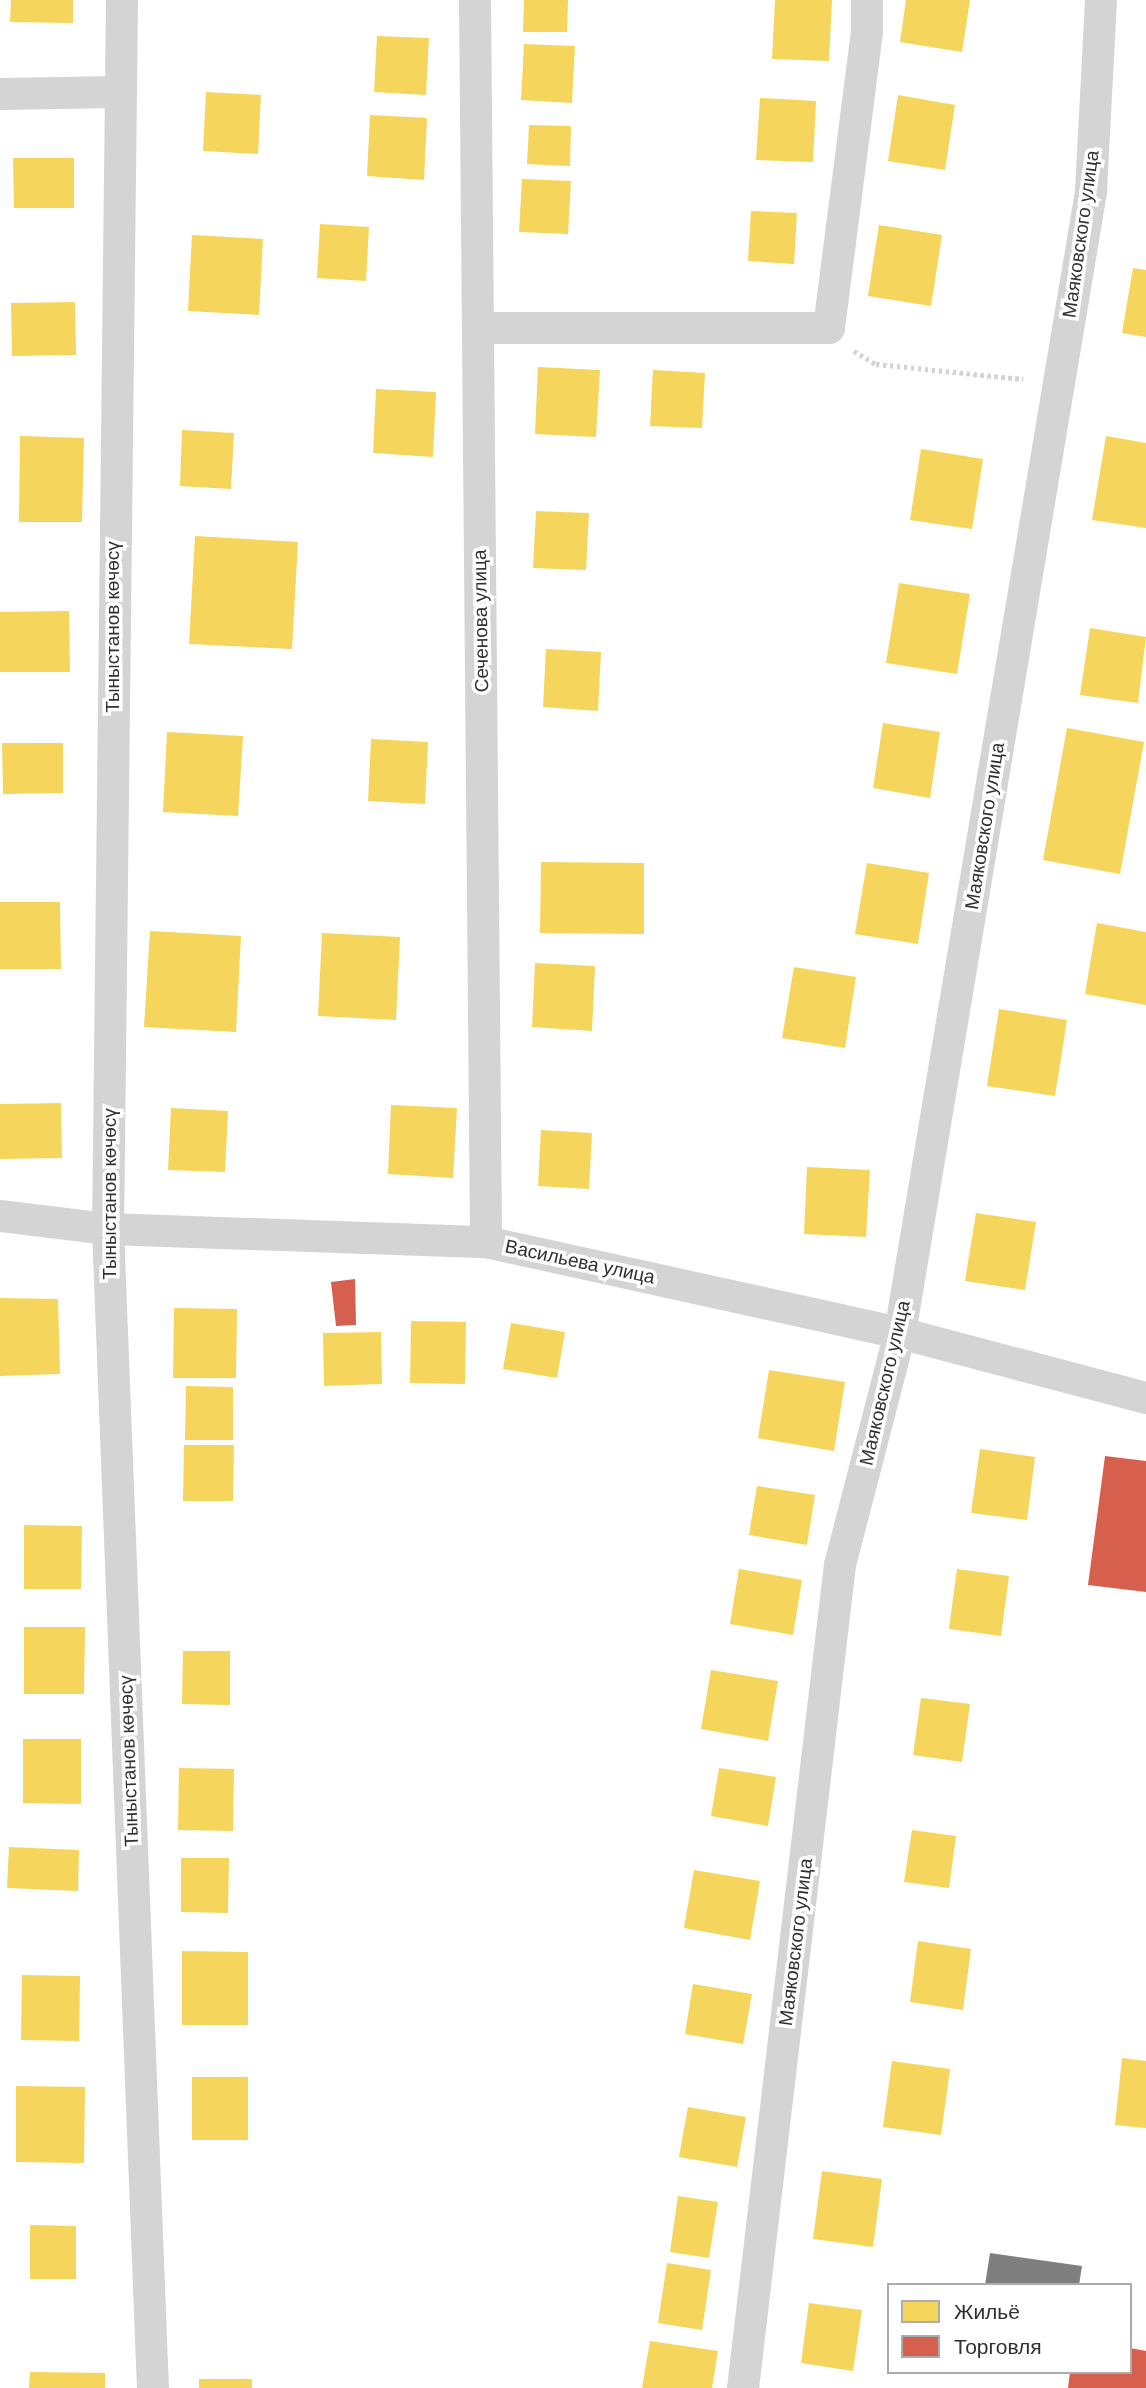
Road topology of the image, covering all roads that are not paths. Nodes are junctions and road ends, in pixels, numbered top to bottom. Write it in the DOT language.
graph roads {
  1 [pos="121,0"];
  2 [pos="475,0"];
  3 [pos="867,0"];
  4 [pos="1101,0"];
  5 [pos="118,92"];
  6 [pos="0,94"];
  7 [pos="478,328"];
  8 [pos="0,1216"];
  9 [pos="108,1229"];
  10 [pos="486,1242"];
  11 [pos="900,1333"];
  12 [pos="1146,1398"];
  13 [pos="153,2388"];
  14 [pos="743,2388"];
  1 -- 5 [label="street, Тыныстанов көчөсү"];
  2 -- 7 [label="street, Сеченова улица"];
  3 -- 7 [label="street"];
  4 -- 11 [label="street, Маяковского улица"];
  5 -- 6 [label="street"];
  5 -- 9 [label="street, Тыныстанов көчөсү"];
  7 -- 10 [label="street, Сеченова улица"];
  8 -- 9 [label="street, Васильева улица"];
  9 -- 10 [label="street, Васильева улица"];
  9 -- 13 [label="street, Тыныстанов көчөсү"];
  10 -- 11 [label="street, Васильева улица"];
  11 -- 12 [label="street, Васильева улица"];
  11 -- 14 [label="street, Маяковского улица"];
}
